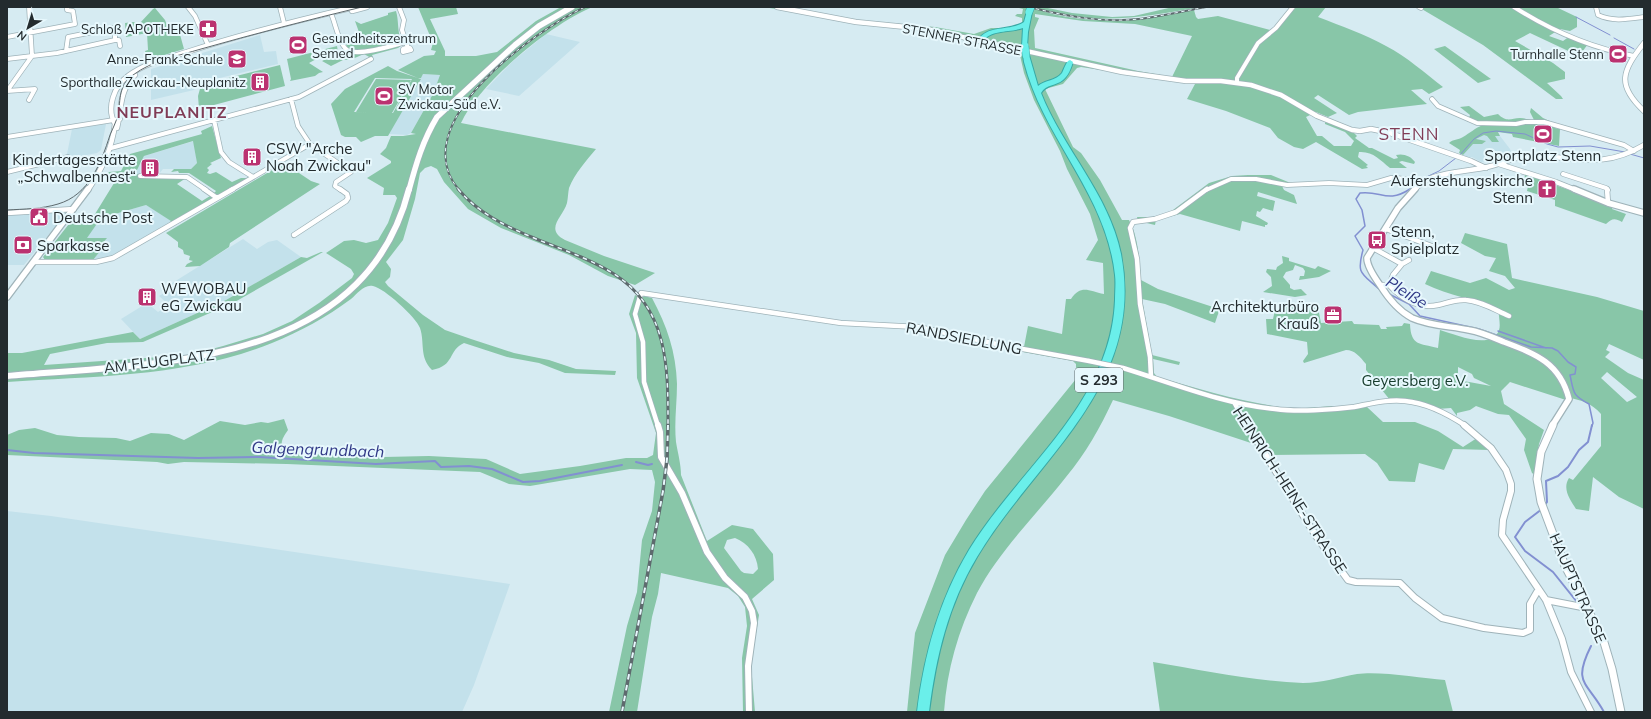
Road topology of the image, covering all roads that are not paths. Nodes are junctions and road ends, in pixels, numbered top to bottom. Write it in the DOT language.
graph roads {
  1 [pos="29,7"];
  2 [pos="67,7"];
  3 [pos="188,7"];
  4 [pos="280,7"];
  5 [pos="355,7"];
  6 [pos="367,7"];
  7 [pos="399,7"];
  8 [pos="572,7"];
  9 [pos="777,7"];
  10 [pos="1293,7"];
  11 [pos="1514,7"];
  12 [pos="1596,7"];
  13 [pos="332,14"];
  14 [pos="1028,15"];
  15 [pos="1644,17"];
  16 [pos="285,25"];
  17 [pos="1006,30"];
  18 [pos="31,33"];
  19 [pos="7,37"];
  20 [pos="115,40"];
  21 [pos="981,40"];
  22 [pos="406,42"];
  23 [pos="1644,43"];
  24 [pos="1025,45"];
  25 [pos="120,46"];
  26 [pos="208,46"];
  27 [pos="408,48"];
  28 [pos="66,51"];
  29 [pos="32,56"];
  30 [pos="1634,56"];
  31 [pos="7,59"];
  32 [pos="371,59"];
  33 [pos="1070,62"];
  34 [pos="1029,71"];
  35 [pos="1054,81"];
  36 [pos="1236,83"];
  37 [pos="7,91"];
  38 [pos="1037,95"];
  39 [pos="291,99"];
  40 [pos="1432,99"];
  41 [pos="29,100"];
  42 [pos="1644,111"];
  43 [pos="120,118"];
  44 [pos="113,119"];
  45 [pos="214,120"];
  46 [pos="114,133"];
  47 [pos="7,137"];
  48 [pos="310,144"];
  49 [pos="1644,145"];
  50 [pos="110,148"];
  51 [pos="1630,152"];
  52 [pos="68,157"];
  53 [pos="1499,164"];
  54 [pos="1486,168"];
  55 [pos="7,172"];
  56 [pos="140,176"];
  57 [pos="252,177"];
  58 [pos="1572,177"];
  59 [pos="1420,182"];
  60 [pos="217,198"];
  61 [pos="1608,203"];
  62 [pos="74,209"];
  63 [pos="7,213"];
  64 [pos="1644,213"];
  65 [pos="1386,229"];
  66 [pos="294,235"];
  67 [pos="1373,248"];
  68 [pos="1445,251"];
  69 [pos="1409,260"];
  70 [pos="34,262"];
  71 [pos="1402,264"];
  72 [pos="1380,285"];
  73 [pos="1389,285"];
  74 [pos="7,297"];
  75 [pos="1509,316"];
  76 [pos="9,376"];
  77 [pos="1151,377"];
  78 [pos="1234,402"];
  79 [pos="1540,591"];
  80 [pos="1546,600"];
  81 [pos="1588,608"];
  82 [pos="749,712"];
  83 [pos="923,712"];
  84 [pos="1591,712"];
  85 [pos="1621,712"];
  1 -- 18 [label="street"];
  2 -- 18 [label="street"];
  3 -- 26 [label="street"];
  4 -- 16 [label="street"];
  5 -- 13 [label="street"];
  6 -- 13 [label="street"];
  7 -- 22 [label="street"];
  8 -- 76 [label="main road, AM FLUGPLATZ"];
  9 -- 21 [label="street, STENNER STRASSE"];
  10 -- 36 [label="street"];
  11 -- 30 [label="street"];
  12 -- 15 [label="street"];
  13 -- 16 [label="street"];
  13 -- 22 [label="street"];
  14 -- 17 [label="highway"];
  14 -- 24 [label="highway, S 293"];
  16 -- 26 [label="street"];
  17 -- 21 [label="highway"];
  17 -- 24 [label="highway"];
  18 -- 19 [label="street"];
  18 -- 29 [label="street"];
  20 -- 25 [label="street"];
  20 -- 28 [label="street"];
  20 -- 28 [label="street"];
  21 -- 33 [label="street, STENNER STRASSE"];
  22 -- 27 [label="street"];
  23 -- 30 [label="street"];
  24 -- 34 [label="highway, S 293, bridge"];
  26 -- 43 [label="street"];
  26 -- 44 [label="street"];
  28 -- 29 [label="street"];
  29 -- 31 [label="street"];
  29 -- 37 [label="street"];
  30 -- 42 [label="street"];
  32 -- 39 [label="street"];
  33 -- 35 [label="highway"];
  33 -- 36 [label="street, STENNER STRASSE"];
  34 -- 35 [label="highway"];
  34 -- 38 [label="highway, S 293"];
  35 -- 38 [label="highway"];
  36 -- 54 [label="street, STENNER STRASSE"];
  37 -- 41 [label="street"];
  38 -- 83 [label="highway, S 293"];
  39 -- 45 [label="street"];
  39 -- 48 [label="street"];
  40 -- 51 [label="street"];
  43 -- 44 [label="street"];
  43 -- 46 [label="street"];
  44 -- 46 [label="street"];
  44 -- 47 [label="street"];
  45 -- 50 [label="street"];
  45 -- 57 [label="street"];
  46 -- 50 [label="street"];
  48 -- 57 [label="street"];
  48 -- 66 [label="street"];
  49 -- 51 [label="street"];
  50 -- 62 [label="street"];
  51 -- 53 [label="street"];
  52 -- 55 [label="street"];
  53 -- 54 [label="street"];
  53 -- 61 [label="street"];
  54 -- 59 [label="street"];
  56 -- 60 [label="street"];
  57 -- 60 [label="street"];
  58 -- 61 [label="street"];
  59 -- 65 [label="street"];
  59 -- 77 [label="street"];
  60 -- 70 [label="street"];
  61 -- 64 [label="street"];
  62 -- 63 [label="street"];
  62 -- 70 [label="street"];
  65 -- 67 [label="street"];
  65 -- 68 [label="street"];
  67 -- 71 [label="street"];
  67 -- 72 [label="street"];
  69 -- 71 [label="street"];
  70 -- 74 [label="street"];
  71 -- 73 [label="street"];
  72 -- 73 [label="street"];
  72 -- 81 [label="street, HAUPTSTRASSE"];
  73 -- 75 [label="street"];
  77 -- 78 [label="street, RANDSIEDLUNG"];
  77 -- 82 [label="street, RANDSIEDLUNG, bridge"];
  78 -- 79 [label="street, HEINRICH-HEINE-STRASSE"];
  78 -- 79 [label="street, HEINRICH-HEINE-STRASSE"];
  79 -- 80 [label="street, HEINRICH-HEINE-STRASSE"];
  80 -- 81 [label="street"];
  80 -- 84 [label="street, HEINRICH-HEINE-STRASSE"];
  81 -- 85 [label="street, HAUPTSTRASSE"];
}
